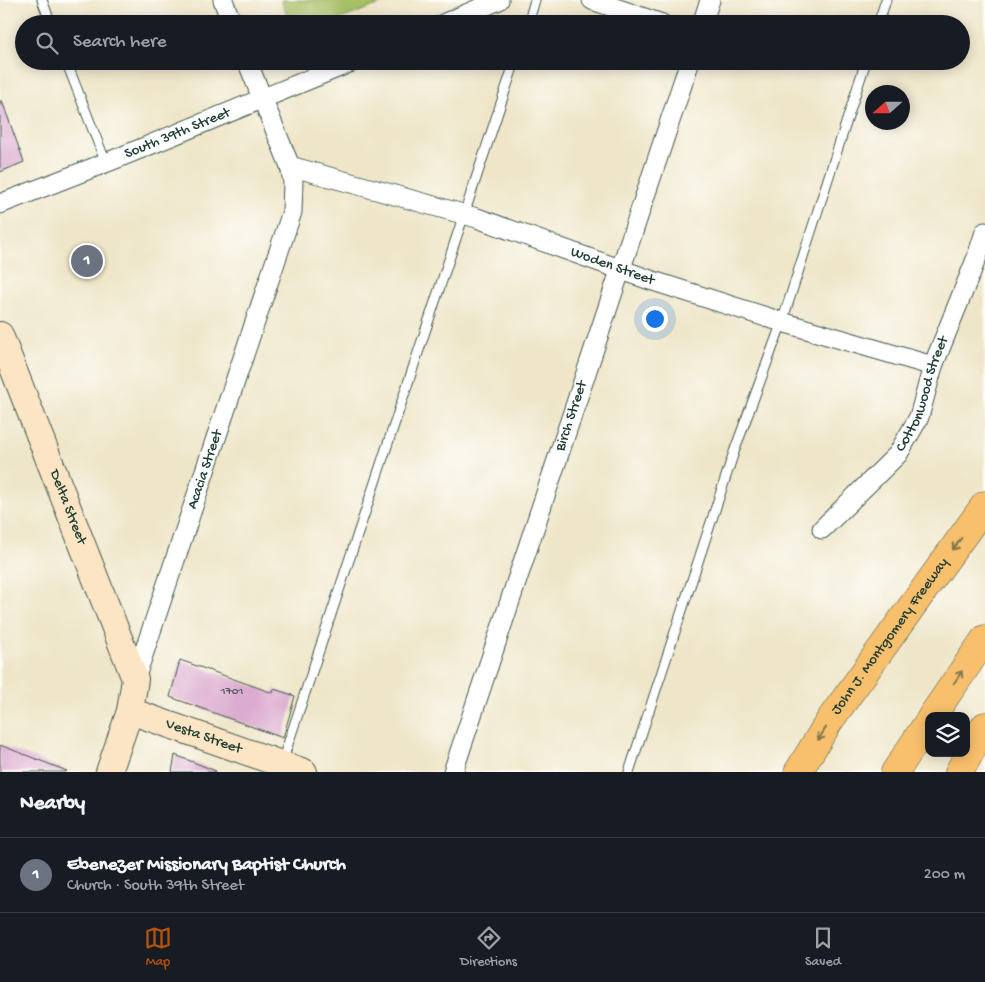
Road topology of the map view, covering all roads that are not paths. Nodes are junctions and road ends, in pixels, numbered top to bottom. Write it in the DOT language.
graph roads {
  1 [pos="42,0"];
  2 [pos="223,0"];
  3 [pos="499,0"];
  4 [pos="535,0"];
  5 [pos="592,0"];
  6 [pos="710,0"];
  7 [pos="886,0"];
  8 [pos="48,15"];
  9 [pos="229,15"];
  10 [pos="464,15"];
  11 [pos="531,15"];
  12 [pos="636,15"];
  13 [pos="705,15"];
  14 [pos="881,15"];
  15 [pos="70,70"];
  16 [pos="251,70"];
  17 [pos="332,70"];
  18 [pos="512,70"];
  19 [pos="687,70"];
  20 [pos="863,70"];
  21 [pos="262,99"];
  22 [pos="106,163"];
  23 [pos="290,166"];
  24 [pos="0,204"];
  25 [pos="464,214"];
  26 [pos="985,232"];
  27 [pos="621,270"];
  28 [pos="782,322"];
  29 [pos="0,335"];
  30 [pos="933,366"];
  31 [pos="985,505"];
  32 [pos="822,529"];
  33 [pos="985,639"];
  34 [pos="135,679"];
  35 [pos="130,711"];
  36 [pos="935,712"];
  37 [pos="985,726"];
  38 [pos="925,727"];
  39 [pos="288,769"];
  40 [pos="109,772"];
  41 [pos="453,772"];
  42 [pos="629,772"];
  43 [pos="798,772"];
  44 [pos="894,772"];
  45 [pos="959,772"];
  1 -- 8 [label="lane"];
  2 -- 9 [label="street"];
  3 -- 10 [label="street"];
  4 -- 11 [label="lane"];
  5 -- 12 [label="street"];
  6 -- 13 [label="street"];
  7 -- 14 [label="lane"];
  15 -- 22 [label="lane"];
  16 -- 21 [label="street, Acacia Street"];
  17 -- 21 [label="street, South 39th Street"];
  18 -- 25 [label="lane"];
  19 -- 27 [label="street, Birch Street"];
  20 -- 28 [label="lane"];
  21 -- 22 [label="street, South 39th Street"];
  21 -- 23 [label="street, Acacia Street"];
  22 -- 24 [label="street, South 39th Street"];
  23 -- 25 [label="street, Woden Street"];
  23 -- 34 [label="street, Acacia Street"];
  25 -- 27 [label="street, Woden Street"];
  25 -- 39 [label="lane"];
  26 -- 30 [label="street, Cottonwood Street"];
  27 -- 28 [label="street, Woden Street"];
  27 -- 41 [label="street, Birch Street"];
  28 -- 30 [label="street, Woden Street"];
  28 -- 42 [label="lane"];
  29 -- 34 [label="street, Delta Street"];
  30 -- 32 [label="street, Cottonwood Street"];
  31 -- 43 [label="highway, John J. Montgomery Freeway, one-way"];
  36 -- 33 [label="highway, one-way"];
  34 -- 35 [label="street, Acacia Street"];
  35 -- 39 [label="street, Vesta Street"];
  35 -- 40 [label="street, Acacia Street"];
  37 -- 45 [label="highway"];
  38 -- 44 [label="highway"];
}
